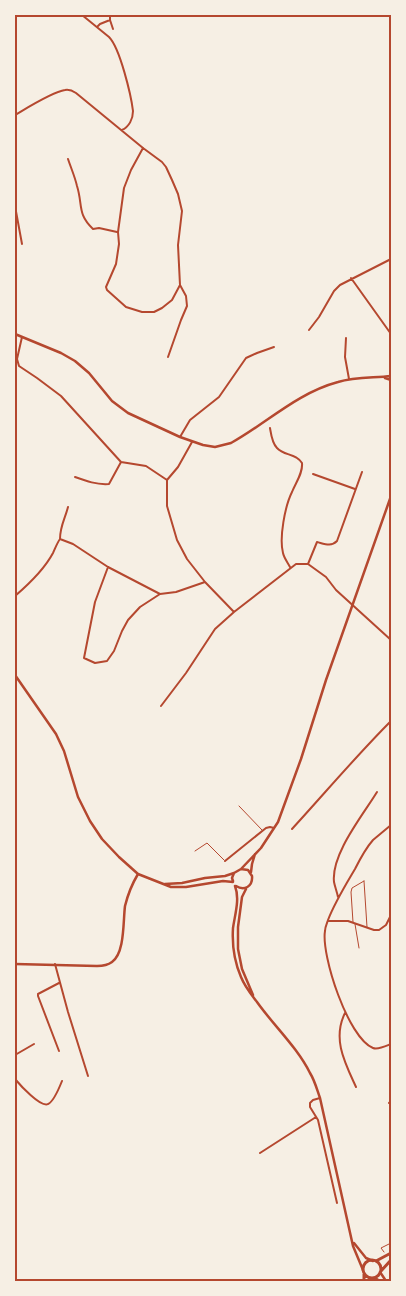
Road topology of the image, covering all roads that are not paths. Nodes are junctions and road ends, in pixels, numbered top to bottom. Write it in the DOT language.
graph roads {
  1 [pos="82,15"];
  2 [pos="110,15"];
  3 [pos="110,20"];
  4 [pos="98,26"];
  5 [pos="113,28"];
  6 [pos="15,115"];
  7 [pos="122,130"];
  8 [pos="143,148"];
  9 [pos="68,160"];
  10 [pos="15,206"];
  11 [pos="118,232"];
  12 [pos="22,244"];
  13 [pos="391,259"];
  14 [pos="351,278"];
  15 [pos="180,286"];
  16 [pos="309,330"];
  17 [pos="15,334"];
  18 [pos="391,334"];
  19 [pos="22,337"];
  20 [pos="346,338"];
  21 [pos="274,348"];
  22 [pos="168,357"];
  23 [pos="391,376"];
  24 [pos="384,377"];
  25 [pos="349,379"];
  26 [pos="391,380"];
  27 [pos="270,428"];
  28 [pos="180,437"];
  29 [pos="192,442"];
  30 [pos="121,462"];
  31 [pos="362,472"];
  32 [pos="313,474"];
  33 [pos="75,477"];
  34 [pos="167,480"];
  35 [pos="356,489"];
  36 [pos="391,496"];
  37 [pos="68,507"];
  38 [pos="60,538"];
  39 [pos="308,564"];
  40 [pos="108,567"];
  41 [pos="290,568"];
  42 [pos="205,582"];
  43 [pos="160,594"];
  44 [pos="15,596"];
  45 [pos="352,604"];
  46 [pos="234,612"];
  47 [pos="391,639"];
  48 [pos="15,675"];
  49 [pos="161,706"];
  50 [pos="391,722"];
  51 [pos="377,792"];
  52 [pos="239,806"];
  53 [pos="391,826"];
  54 [pos="274,828"];
  55 [pos="292,829"];
  56 [pos="263,830"];
  57 [pos="195,851"];
  58 [pos="255,854"];
  59 [pos="225,860"];
  60 [pos="241,869"];
  61 [pos="251,872"];
  62 [pos="234,873"];
  63 [pos="138,874"];
  64 [pos="233,882"];
  65 [pos="164,884"];
  66 [pos="236,886"];
  67 [pos="247,888"];
  68 [pos="338,897"];
  69 [pos="391,915"];
  70 [pos="328,921"];
  71 [pos="354,923"];
  72 [pos="367,928"];
  73 [pos="359,948"];
  74 [pos="15,964"];
  75 [pos="55,964"];
  76 [pos="60,983"];
  77 [pos="253,996"];
  78 [pos="345,1013"];
  79 [pos="34,1044"];
  80 [pos="391,1044"];
  81 [pos="60,1051"];
  82 [pos="15,1055"];
  83 [pos="88,1076"];
  84 [pos="15,1079"];
  85 [pos="62,1081"];
  86 [pos="356,1087"];
  87 [pos="320,1098"];
  88 [pos="316,1116"];
  89 [pos="260,1154"];
  90 [pos="337,1202"];
  91 [pos="353,1242"];
  92 [pos="391,1253"];
  93 [pos="391,1260"];
  94 [pos="374,1261"];
  95 [pos="364,1271"];
  96 [pos="381,1271"];
  97 [pos="372,1279"];
  98 [pos="364,1281"];
  99 [pos="380,1281"];
  100 [pos="386,1281"];
  1 -- 4 [label="street"];
  2 -- 3 [label="street"];
  3 -- 4 [label="street"];
  3 -- 5 [label="street"];
  4 -- 7 [label="street"];
  6 -- 7 [label="street"];
  7 -- 8 [label="street"];
  8 -- 11 [label="street"];
  8 -- 15 [label="street"];
  9 -- 11 [label="street"];
  10 -- 12 [label="street"];
  11 -- 15 [label="street"];
  13 -- 14 [label="street"];
  14 -- 16 [label="street"];
  14 -- 18 [label="street"];
  15 -- 22 [label="street"];
  17 -- 19 [label="main road"];
  19 -- 28 [label="main road"];
  19 -- 30 [label="street"];
  20 -- 25 [label="street"];
  21 -- 28 [label="street"];
  23 -- 24 [label="main road"];
  24 -- 25 [label="main road"];
  24 -- 26 [label="main road"];
  25 -- 29 [label="main road"];
  27 -- 41 [label="street"];
  28 -- 29 [label="main road"];
  29 -- 34 [label="street"];
  30 -- 33 [label="street"];
  30 -- 34 [label="street"];
  31 -- 35 [label="street"];
  32 -- 35 [label="street"];
  34 -- 42 [label="street"];
  35 -- 39 [label="street"];
  36 -- 45 [label="main road"];
  37 -- 38 [label="street"];
  38 -- 40 [label="street"];
  38 -- 44 [label="street"];
  39 -- 41 [label="street"];
  39 -- 45 [label="street"];
  40 -- 43 [label="street"];
  40 -- 43 [label="street"];
  41 -- 46 [label="street"];
  42 -- 43 [label="street"];
  42 -- 46 [label="street"];
  45 -- 47 [label="street"];
  45 -- 54 [label="main road"];
  46 -- 49 [label="street"];
  48 -- 63 [label="main road"];
  50 -- 55 [label="street"];
  51 -- 68 [label="street"];
  52 -- 56 [label="lane"];
  53 -- 68 [label="street"];
  54 -- 56 [label="street"];
  54 -- 58 [label="main road"];
  56 -- 59 [label="street"];
  57 -- 59 [label="lane"];
  58 -- 60 [label="main road"];
  58 -- 61 [label="main road"];
  60 -- 61 [label="main road"];
  60 -- 62 [label="main road"];
  61 -- 67 [label="main road"];
  62 -- 64 [label="main road"];
  62 -- 65 [label="main road"];
  63 -- 65 [label="main road"];
  63 -- 75 [label="main road"];
  64 -- 65 [label="main road"];
  64 -- 66 [label="main road"];
  66 -- 67 [label="main road"];
  66 -- 77 [label="main road"];
  67 -- 77 [label="main road"];
  68 -- 70 [label="street"];
  69 -- 72 [label="street"];
  70 -- 71 [label="street"];
  70 -- 78 [label="street"];
  71 -- 72 [label="street"];
  71 -- 72 [label="lane"];
  71 -- 73 [label="lane"];
  74 -- 75 [label="main road"];
  75 -- 76 [label="street"];
  76 -- 81 [label="street"];
  76 -- 83 [label="street"];
  77 -- 87 [label="main road"];
  78 -- 80 [label="street"];
  78 -- 86 [label="street"];
  79 -- 82 [label="street"];
  84 -- 85 [label="street"];
  87 -- 88 [label="street"];
  87 -- 91 [label="main road"];
  88 -- 89 [label="street"];
  88 -- 90 [label="street"];
  91 -- 94 [label="main road"];
  91 -- 95 [label="main road"];
  92 -- 94 [label="main road"];
  93 -- 96 [label="main road"];
  94 -- 95 [label="main road"];
  94 -- 96 [label="main road"];
  95 -- 97 [label="main road"];
  95 -- 98 [label="main road"];
  96 -- 97 [label="main road"];
  96 -- 100 [label="main road"];
  97 -- 99 [label="main road"];
}
